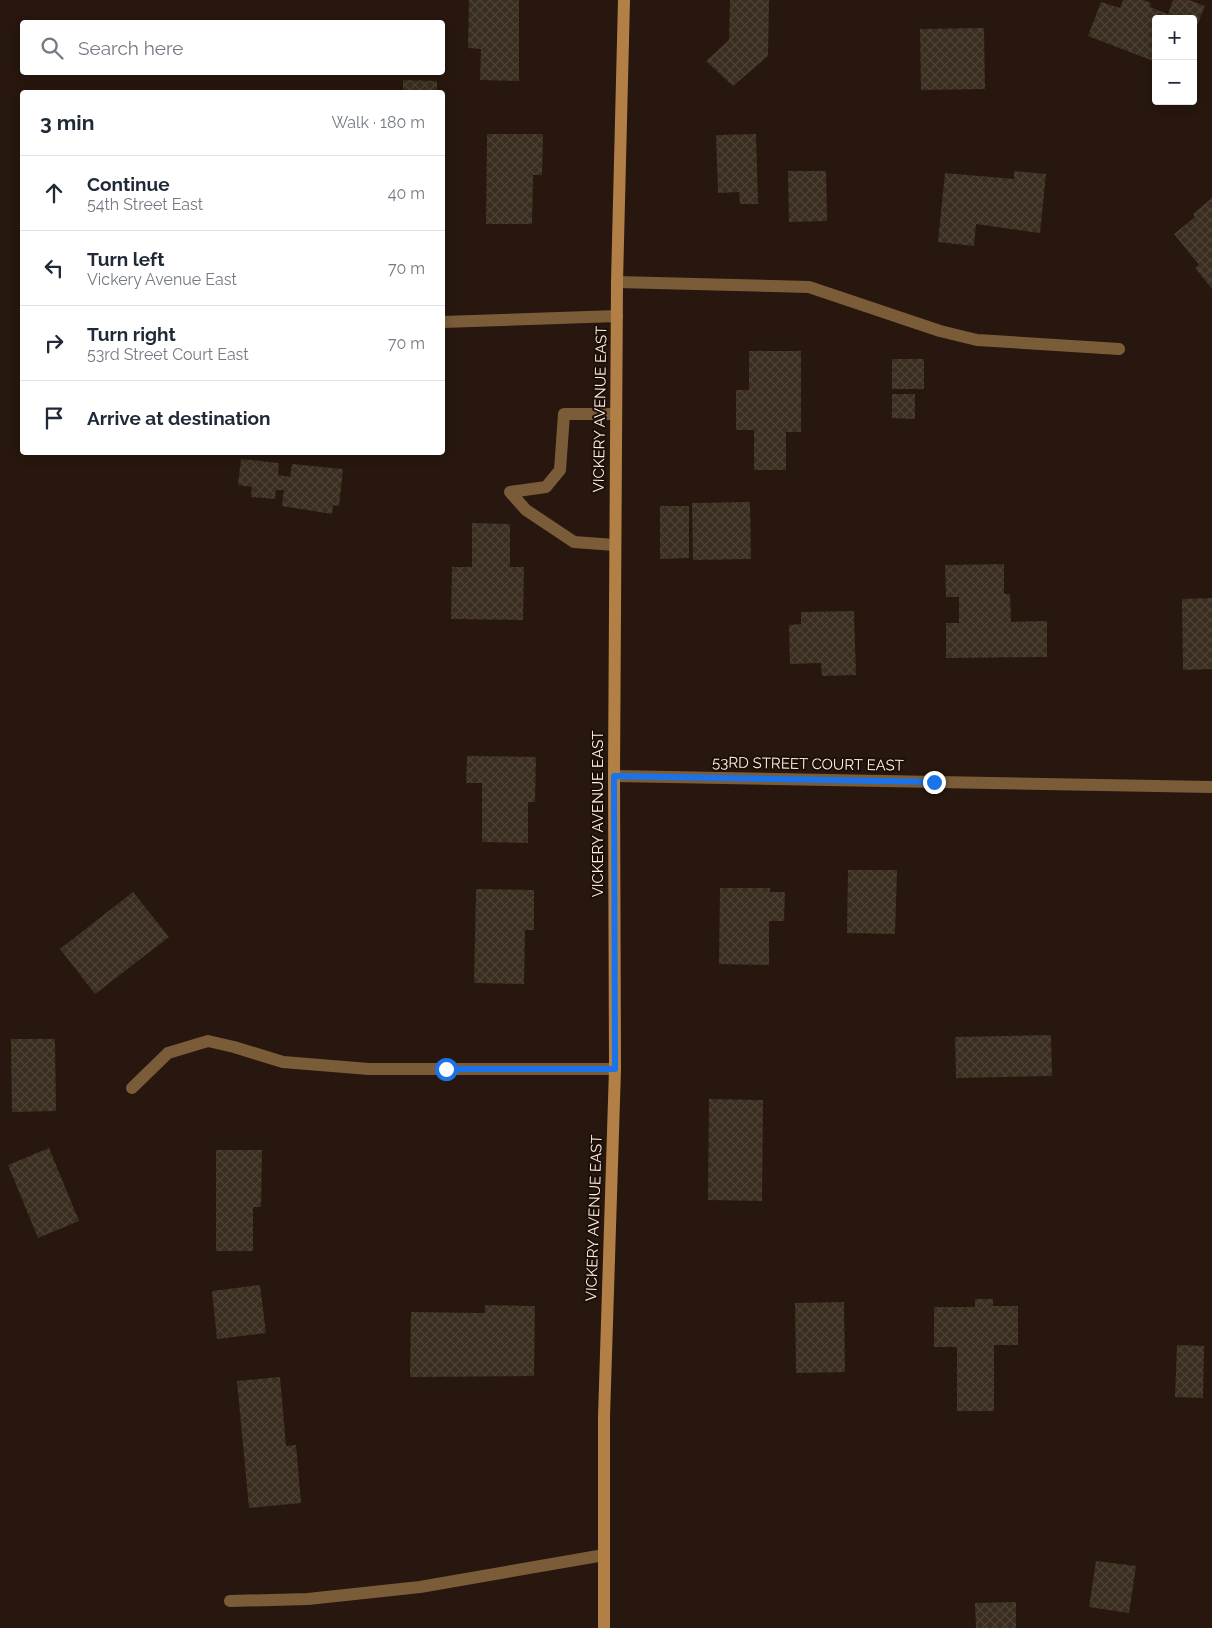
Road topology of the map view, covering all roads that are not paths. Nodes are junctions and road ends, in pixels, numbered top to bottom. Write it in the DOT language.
graph roads {
  1 [pos="624,0"];
  2 [pos="617,282"];
  3 [pos="617,316"];
  4 [pos="445,322"];
  5 [pos="1119,349"];
  6 [pos="616,414"];
  7 [pos="615,545"];
  8 [pos="614,776"];
  9 [pos="1212,787"];
  10 [pos="615,1069"];
  11 [pos="132,1088"];
  12 [pos="604,1555"];
  13 [pos="230,1601"];
  14 [pos="604,1628"];
  1 -- 2 [label="street, VICKERY AVENUE EAST"];
  2 -- 3 [label="street, VICKERY AVENUE EAST"];
  2 -- 5 [label="street"];
  3 -- 4 [label="street"];
  3 -- 6 [label="street, VICKERY AVENUE EAST"];
  6 -- 7 [label="street, VICKERY AVENUE EAST"];
  6 -- 7 [label="street"];
  7 -- 8 [label="street, VICKERY AVENUE EAST"];
  8 -- 9 [label="street, 53RD STREET COURT EAST"];
  8 -- 10 [label="street, VICKERY AVENUE EAST"];
  10 -- 11 [label="street"];
  10 -- 12 [label="street, VICKERY AVENUE EAST"];
  12 -- 13 [label="street"];
  12 -- 14 [label="street, VICKERY AVENUE EAST"];
}
